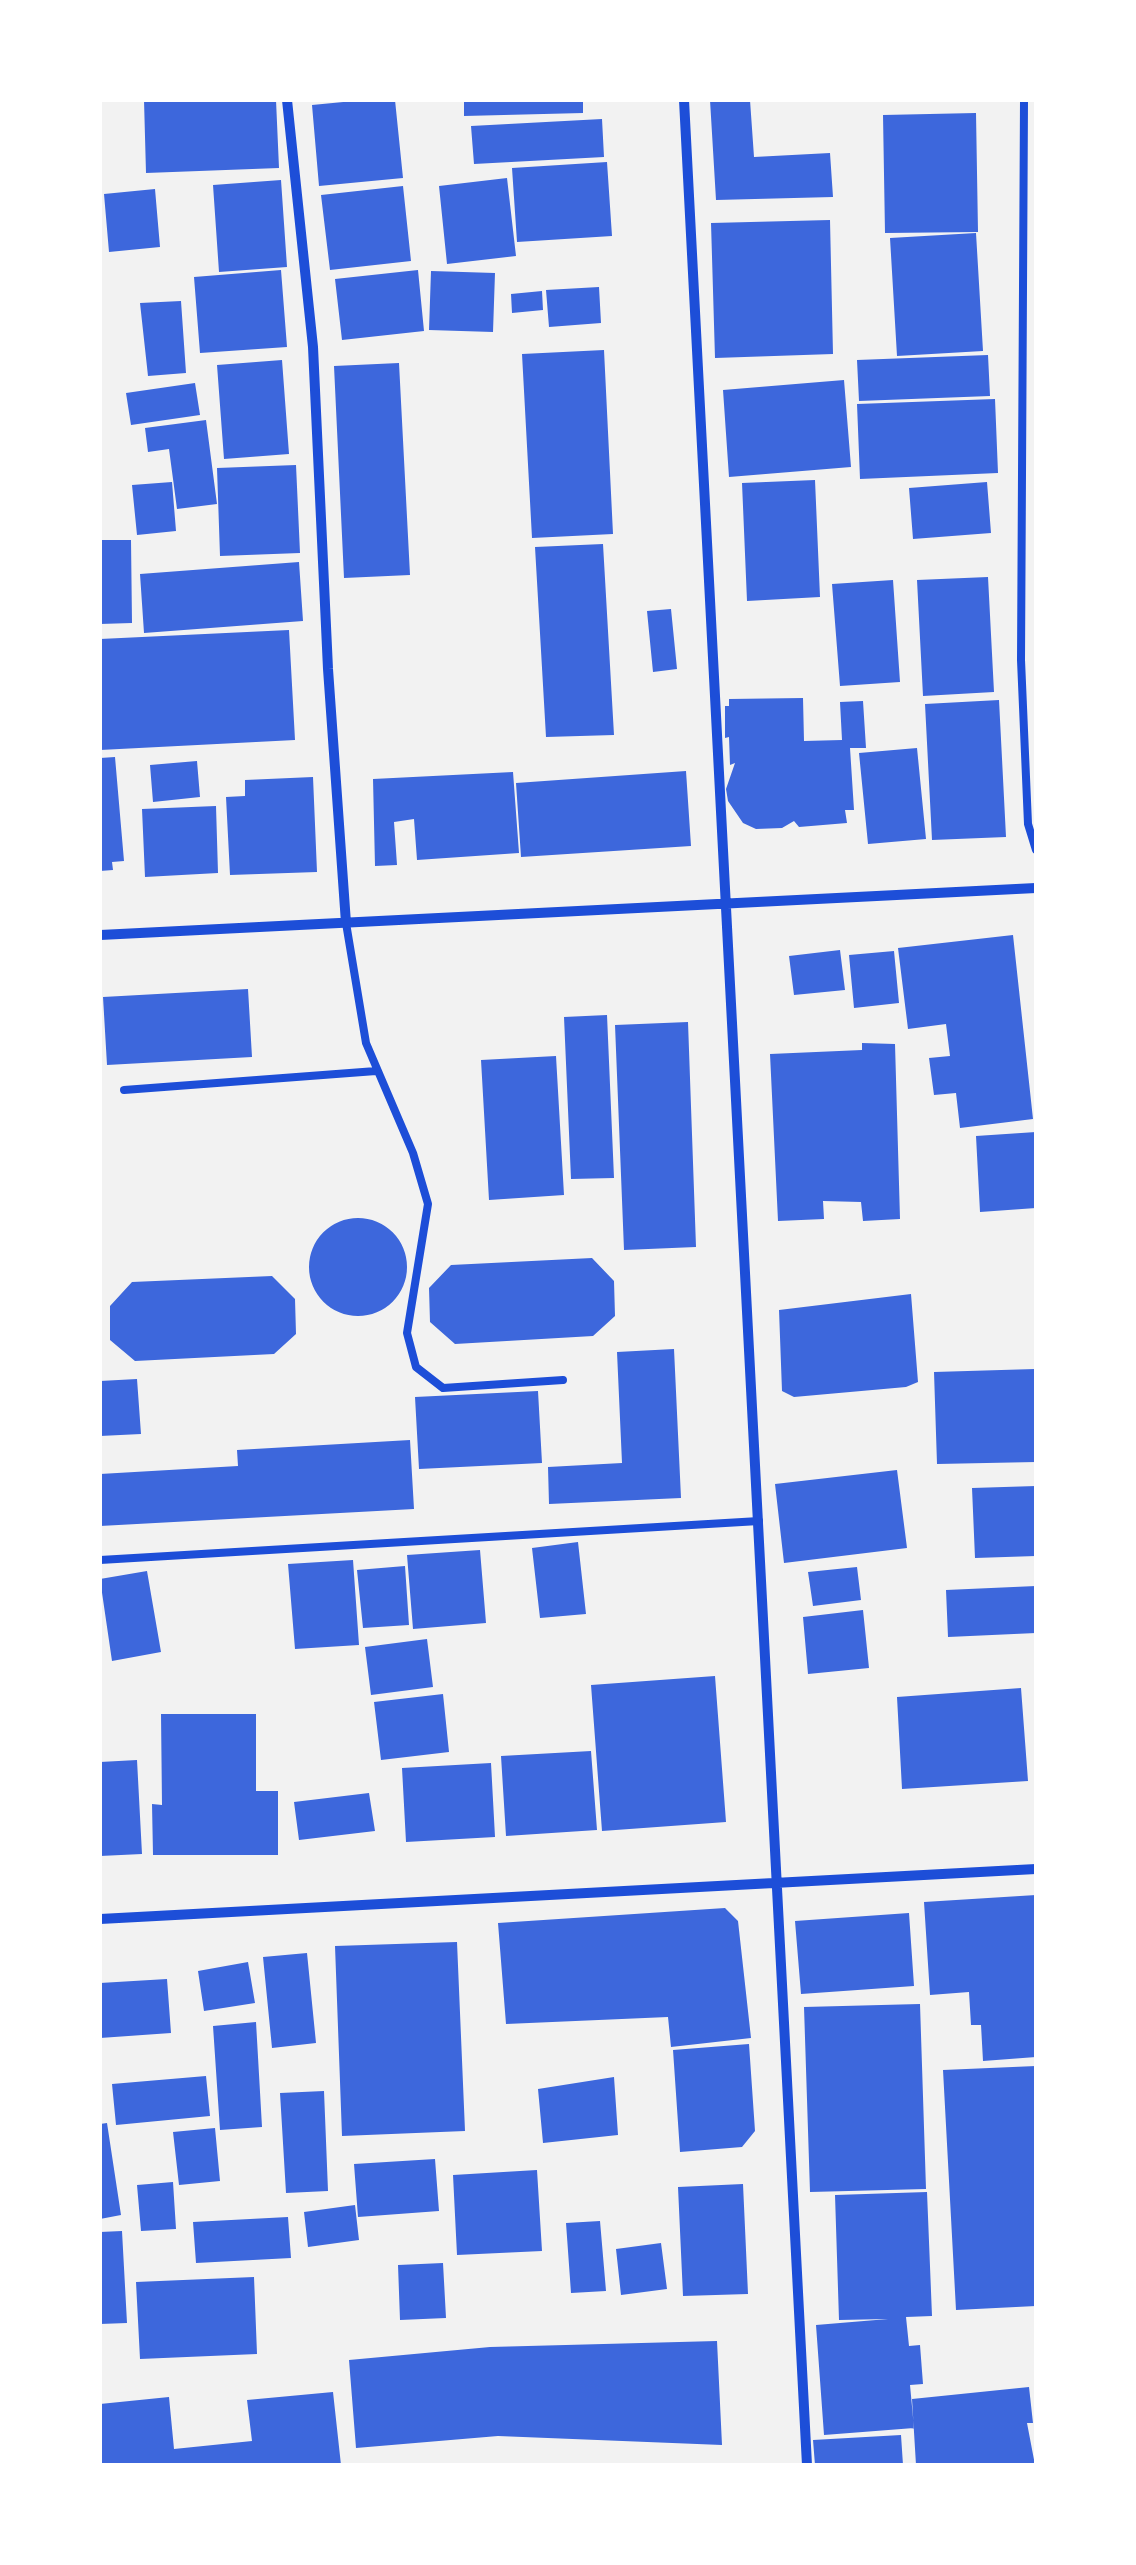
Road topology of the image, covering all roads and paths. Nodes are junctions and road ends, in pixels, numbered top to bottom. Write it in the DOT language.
graph roads {
  1 [pos="287,100"];
  2 [pos="684,100"];
  3 [pos="1024,100"];
  4 [pos="1036,850"];
  5 [pos="1036,888"];
  6 [pos="726,903"];
  7 [pos="346,923"];
  8 [pos="100,935"];
  9 [pos="376,1071"];
  10 [pos="124,1090"];
  11 [pos="563,1380"];
  12 [pos="759,1521"];
  13 [pos="100,1560"];
  14 [pos="1036,1869"];
  15 [pos="778,1884"];
  16 [pos="100,1920"];
  17 [pos="807,2465"];
  1 -- 7 [label="street"];
  2 -- 6 [label="street"];
  3 -- 4 [label="lane"];
  5 -- 6 [label="street"];
  6 -- 7 [label="street"];
  6 -- 12 [label="street"];
  7 -- 8 [label="street"];
  7 -- 9 [label="lane"];
  9 -- 10 [label="lane"];
  9 -- 11 [label="lane"];
  12 -- 13 [label="lane"];
  12 -- 15 [label="street"];
  14 -- 15 [label="street"];
  15 -- 16 [label="street"];
  15 -- 17 [label="street"];
}
